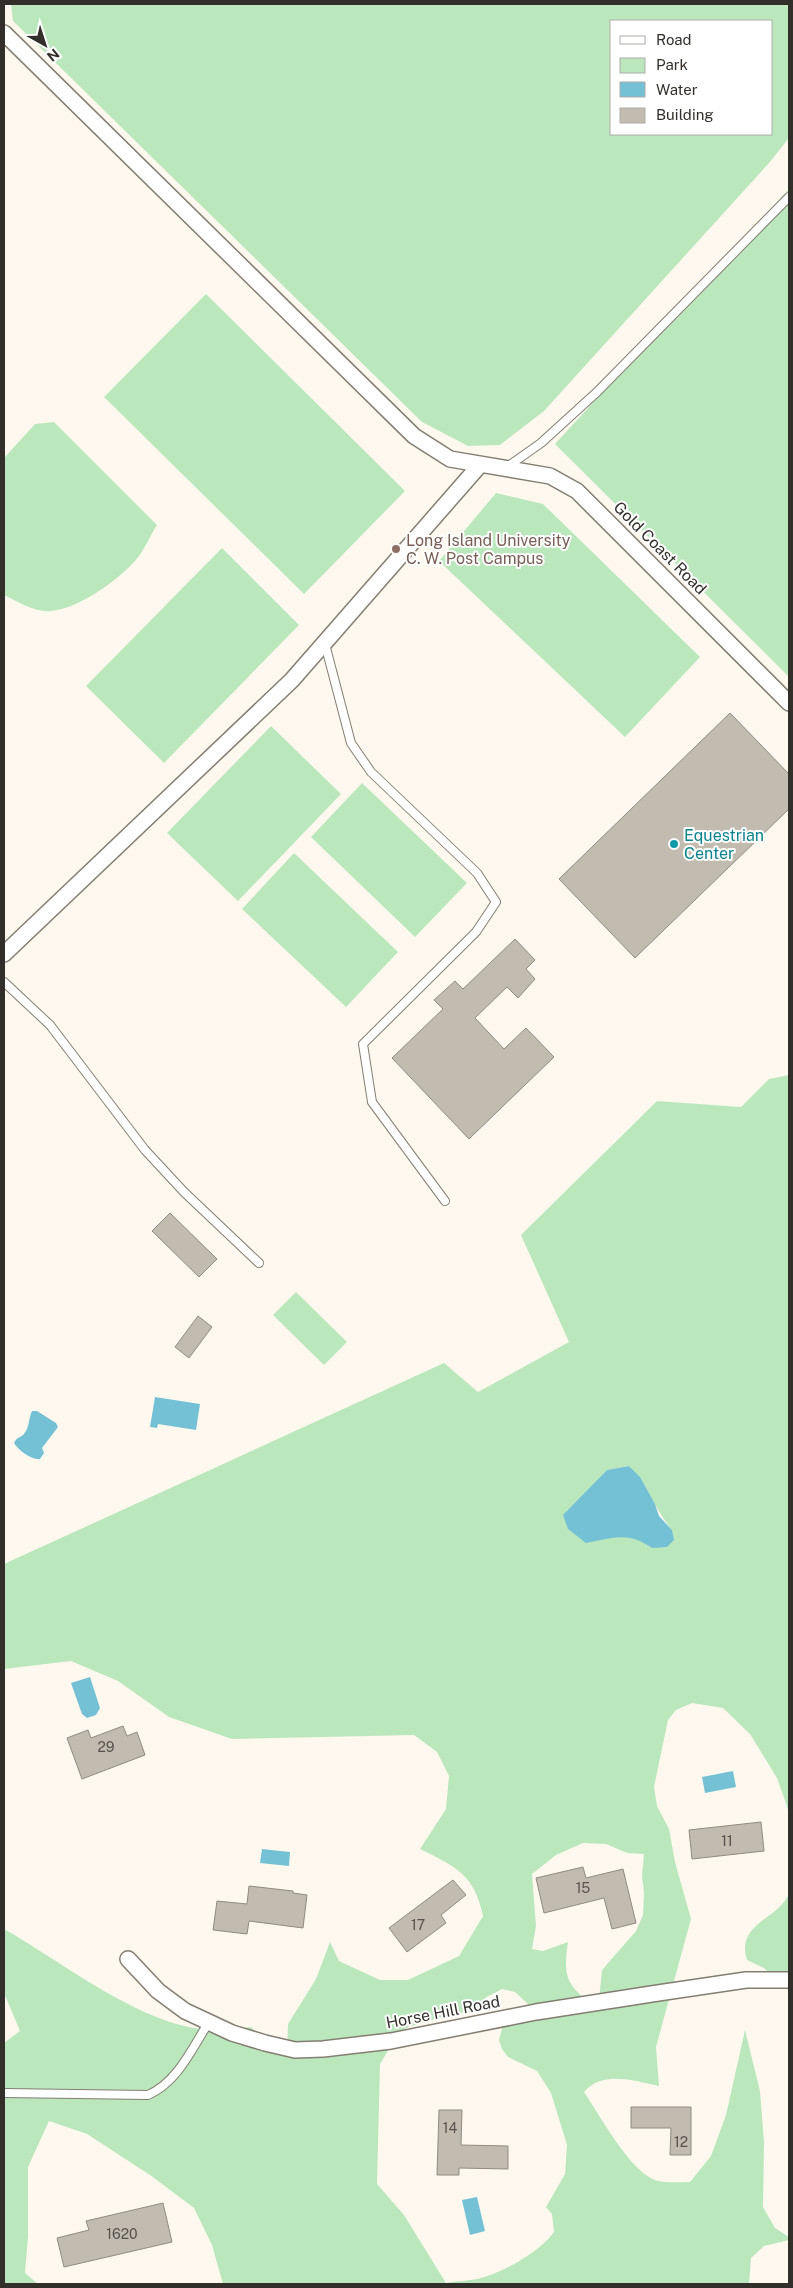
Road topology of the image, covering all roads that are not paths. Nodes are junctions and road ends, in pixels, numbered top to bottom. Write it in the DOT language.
graph roads {
  1 [pos="4,34"];
  2 [pos="789,198"];
  3 [pos="479,466"];
  4 [pos="506,468"];
  5 [pos="325,644"];
  6 [pos="789,703"];
  7 [pos="4,954"];
  8 [pos="4,982"];
  9 [pos="445,1201"];
  10 [pos="259,1263"];
  11 [pos="128,1959"];
  12 [pos="789,1980"];
  13 [pos="209,2022"];
  14 [pos="4,2093"];
  1 -- 3 [label="street, Gold Coast Road"];
  2 -- 4 [label="lane"];
  3 -- 4 [label="street, Gold Coast Road"];
  3 -- 5 [label="street"];
  4 -- 6 [label="street, Gold Coast Road"];
  5 -- 7 [label="street"];
  5 -- 9 [label="lane"];
  8 -- 10 [label="lane"];
  11 -- 13 [label="street, Horse Hill Road"];
  12 -- 13 [label="street, Horse Hill Road"];
  13 -- 14 [label="lane"];
}
